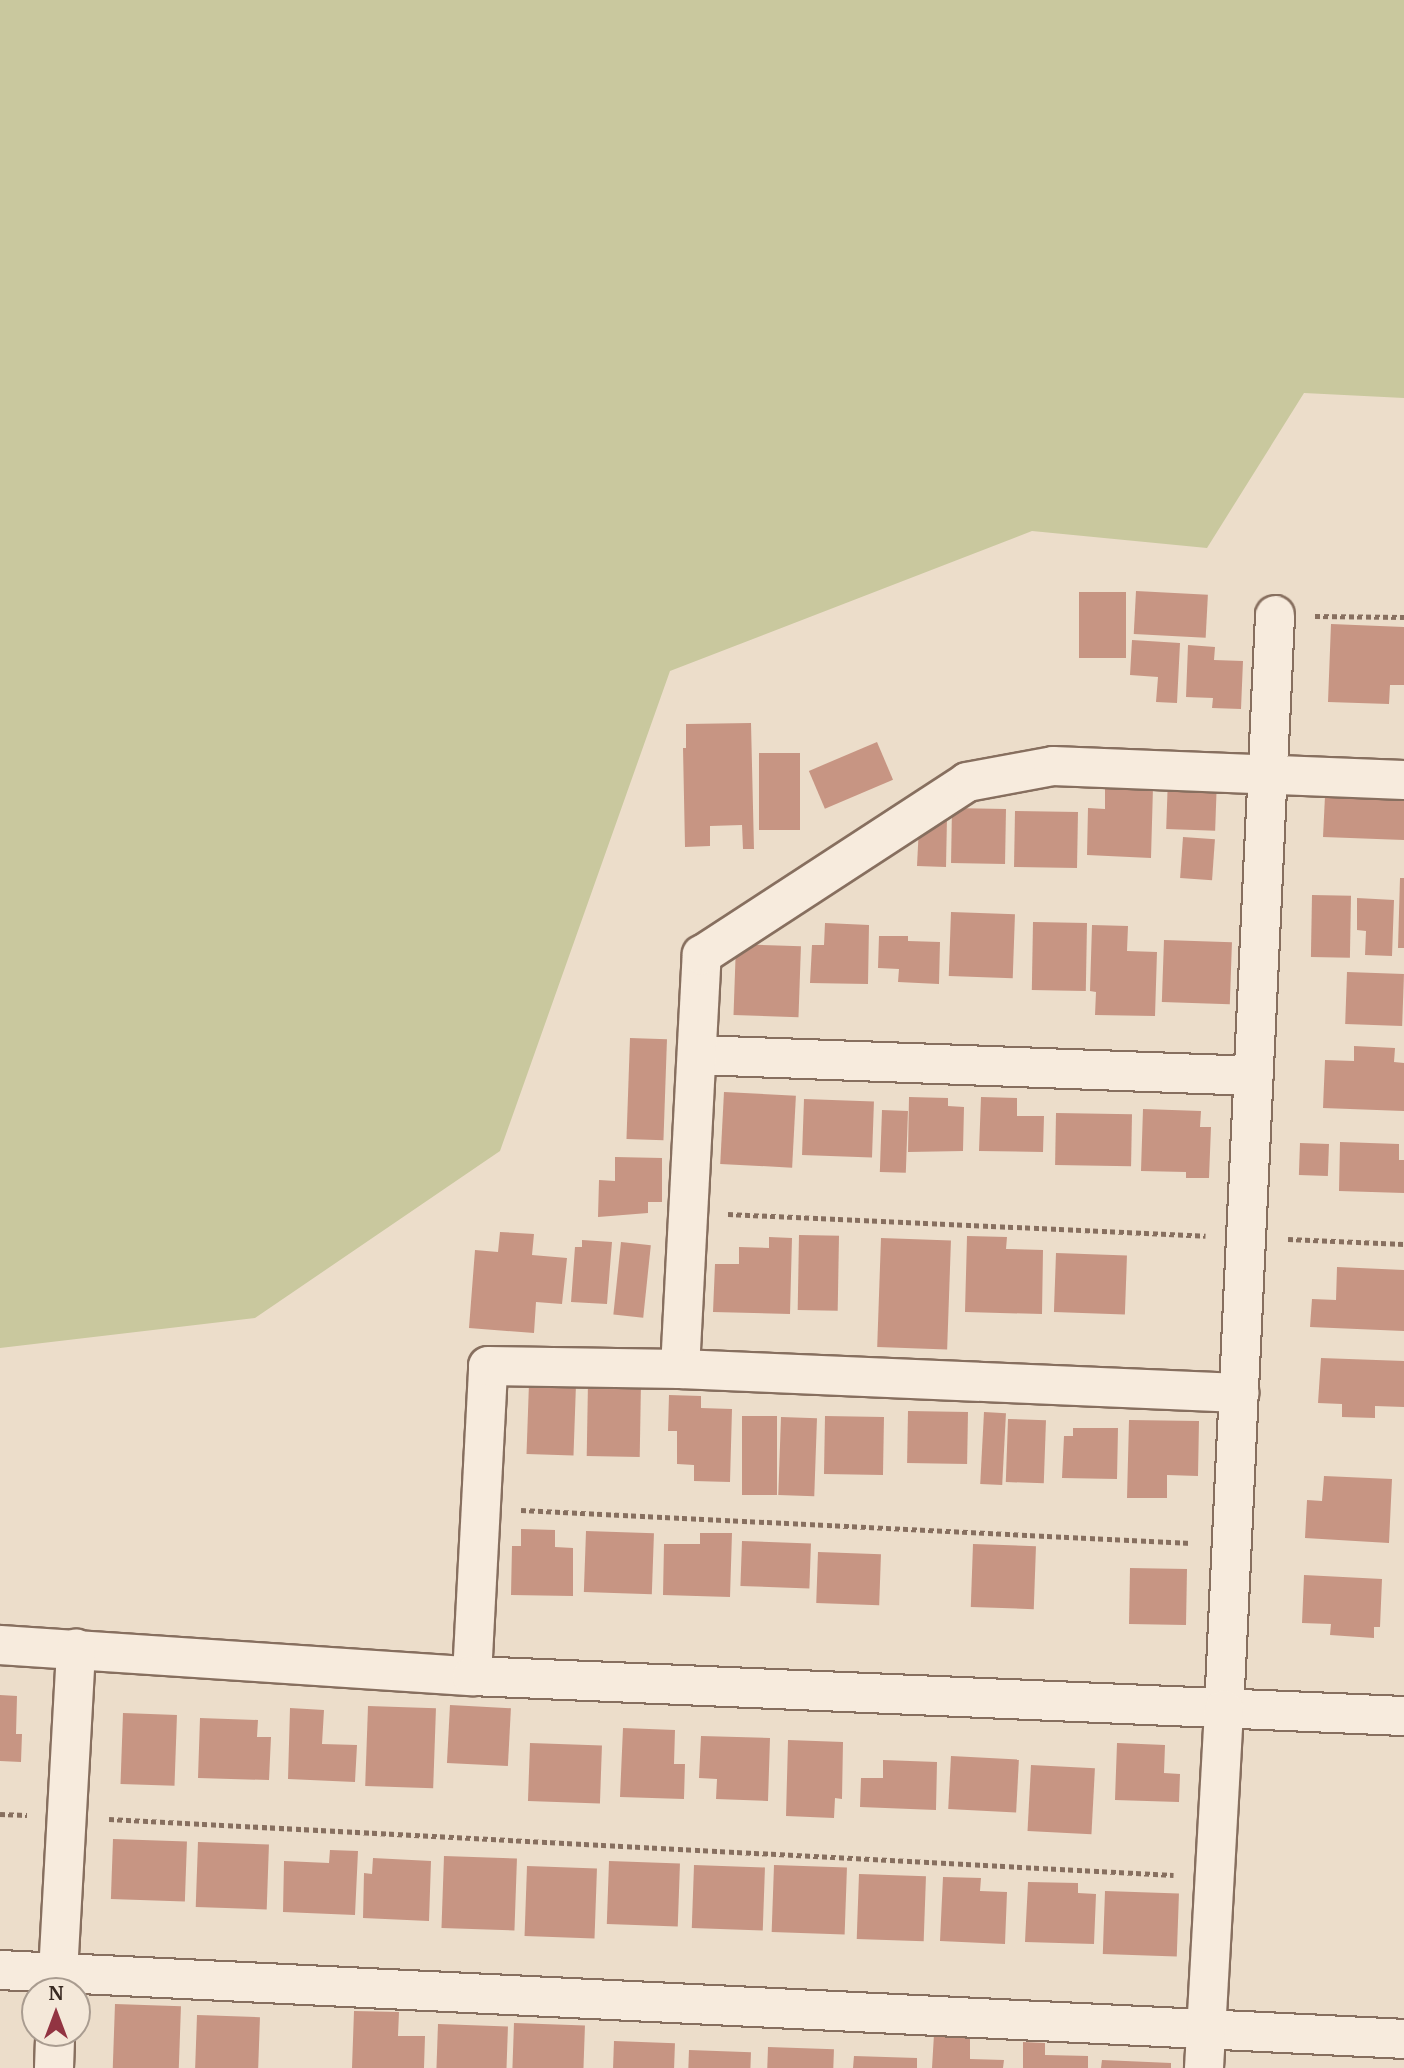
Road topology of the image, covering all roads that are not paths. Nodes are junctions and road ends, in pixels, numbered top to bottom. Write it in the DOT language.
graph roads {
  1 [pos="1276,615"];
  2 [pos="1268,774"];
  3 [pos="1404,780"];
  4 [pos="698,1055"];
  5 [pos="1254,1076"];
  6 [pos="680,1368"];
  7 [pos="1239,1393"];
  8 [pos="0,1646"];
  9 [pos="76,1648"];
  10 [pos="472,1676"];
  11 [pos="1224,1710"];
  12 [pos="1404,1716"];
  13 [pos="0,1970"];
  14 [pos="34,1977"];
  15 [pos="58,1977"];
  16 [pos="91,1983"];
  17 [pos="1206,2031"];
  18 [pos="1404,2039"];
  19 [pos="55,2047"];
  20 [pos="54,2068"];
  21 [pos="1204,2068"];
  1 -- 2 [label="street"];
  2 -- 3 [label="street"];
  2 -- 4 [label="street"];
  2 -- 5 [label="street"];
  4 -- 5 [label="street"];
  4 -- 6 [label="street"];
  5 -- 7 [label="street"];
  6 -- 7 [label="street"];
  6 -- 10 [label="street"];
  7 -- 11 [label="street"];
  8 -- 9 [label="street"];
  9 -- 10 [label="street"];
  9 -- 15 [label="street"];
  10 -- 11 [label="street"];
  11 -- 12 [label="street"];
  11 -- 17 [label="street"];
  13 -- 14 [label="street"];
  16 -- 17 [label="street"];
  17 -- 18 [label="street"];
  17 -- 21 [label="street"];
  19 -- 20 [label="street"];
}
